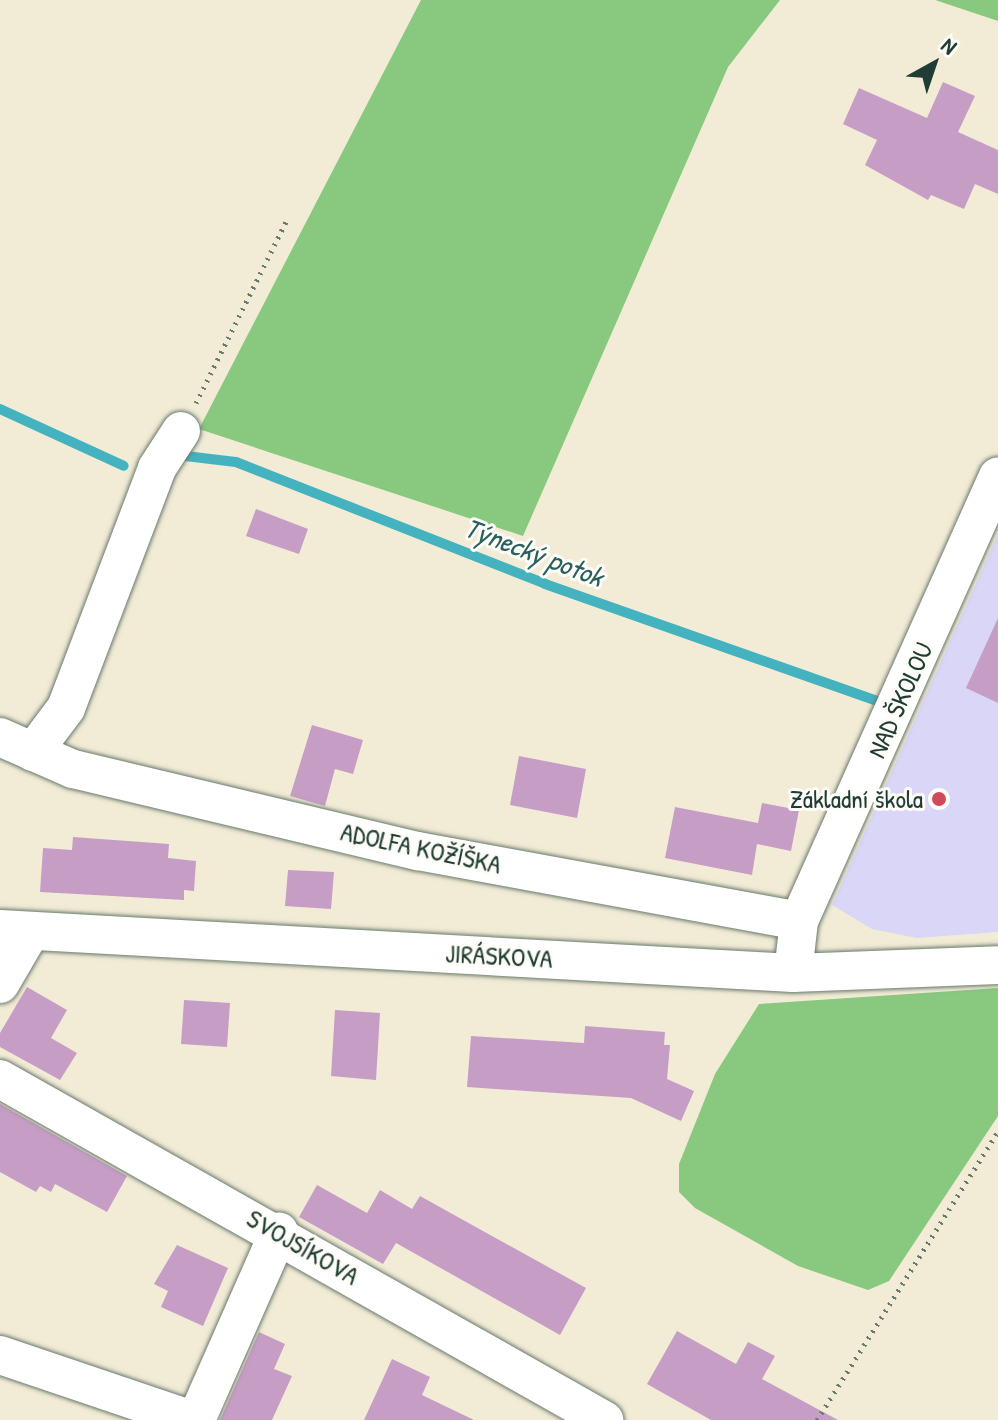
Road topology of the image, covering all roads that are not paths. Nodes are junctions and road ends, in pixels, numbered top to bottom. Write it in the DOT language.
graph roads {
  1 [pos="181,431"];
  2 [pos="998,477"];
  3 [pos="17,744"];
  4 [pos="799,921"];
  5 [pos="16,930"];
  6 [pos="998,965"];
  7 [pos="793,973"];
  8 [pos="0,984"];
  9 [pos="0,1079"];
  10 [pos="279,1232"];
  11 [pos="0,1355"];
  12 [pos="589,1416"];
  13 [pos="194,1420"];
  1 -- 3 [label="street"];
  2 -- 4 [label="street, NAD ŠKOLOU"];
  3 -- 4 [label="street, ADOLFA KOŽÍŠKA"];
  4 -- 7 [label="street"];
  5 -- 7 [label="street, JIRÁSKOVA"];
  5 -- 8 [label="street"];
  6 -- 7 [label="street, JIRÁSKOVA"];
  9 -- 10 [label="street, SVOJSÍKOVA"];
  10 -- 12 [label="street, SVOJSÍKOVA"];
  10 -- 13 [label="street"];
  11 -- 13 [label="street"];
}
